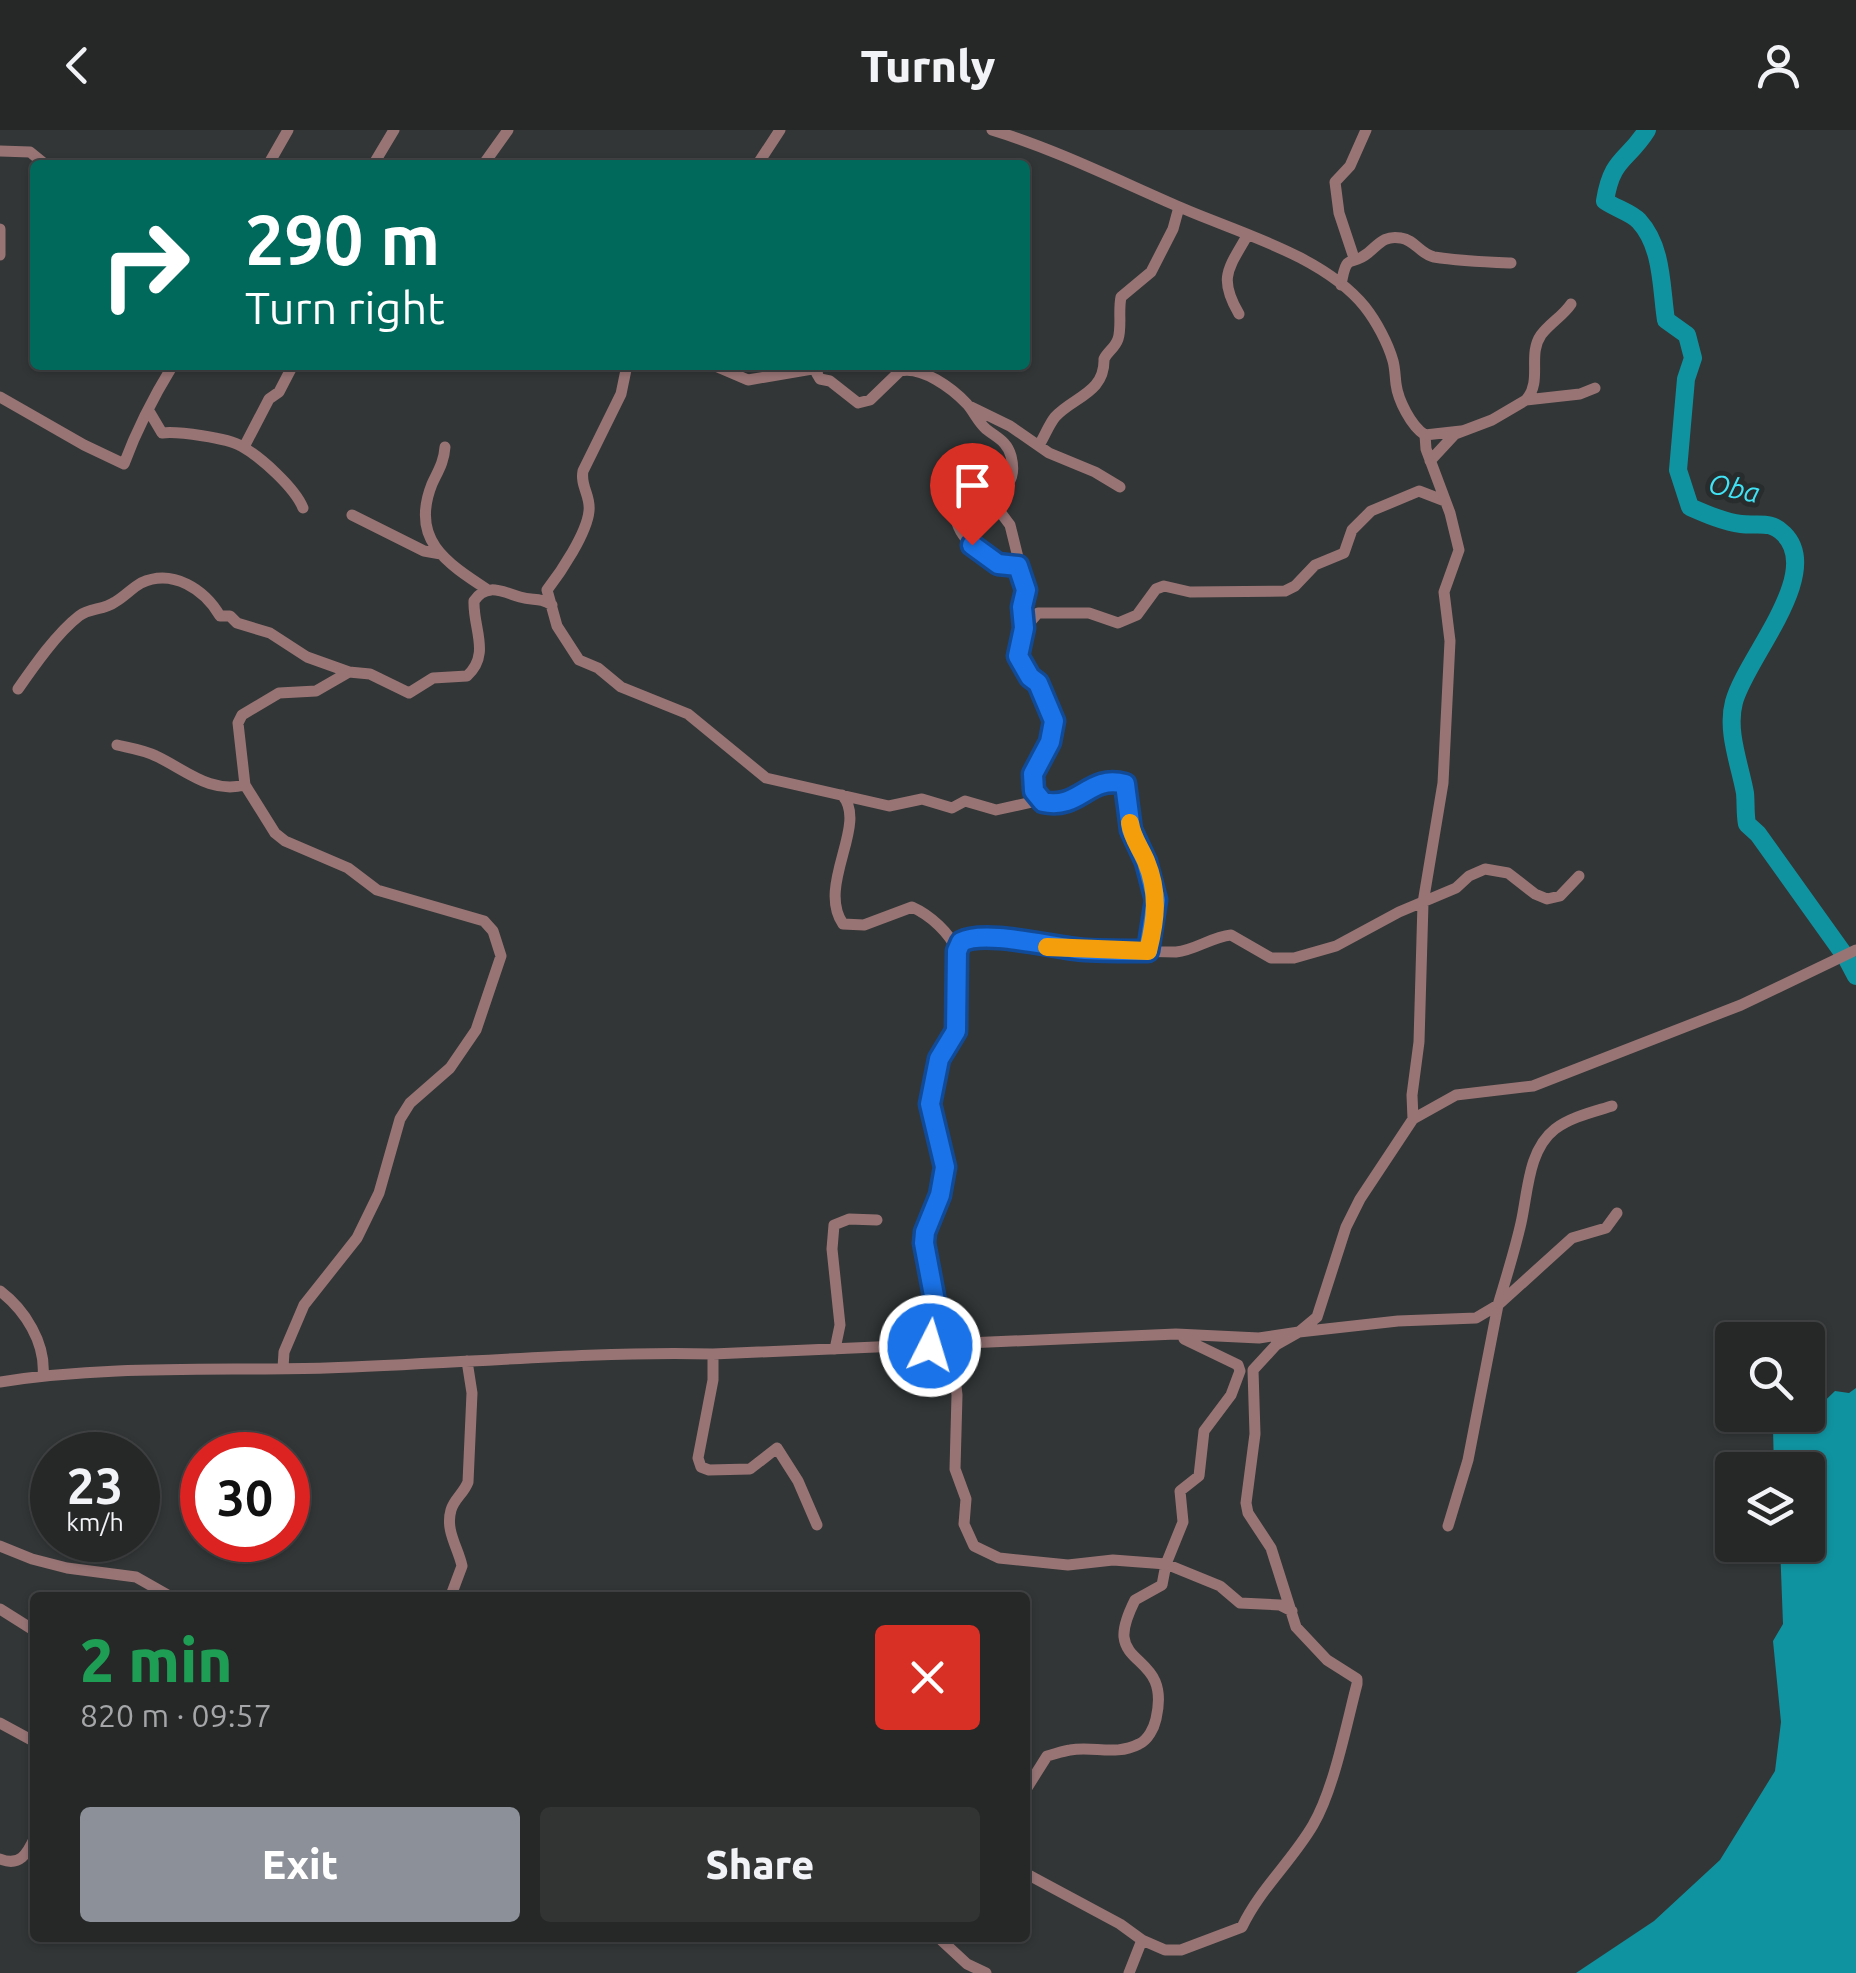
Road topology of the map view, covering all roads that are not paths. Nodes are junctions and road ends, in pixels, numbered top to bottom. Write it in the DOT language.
graph roads {
  1 [pos="288,130"];
  2 [pos="394,130"];
  3 [pos="508,130"];
  4 [pos="780,130"];
  5 [pos="992,130"];
  6 [pos="1366,130"];
  7 [pos="0,151"];
  8 [pos="40,160"];
  9 [pos="271,160"];
  10 [pos="376,160"];
  11 [pos="487,160"];
  12 [pos="760,160"];
  13 [pos="1179,208"];
  14 [pos="0,229"];
  15 [pos="1246,236"];
  16 [pos="0,254"];
  17 [pos="1354,258"];
  18 [pos="1511,263"];
  19 [pos="1341,285"];
  20 [pos="1571,304"];
  21 [pos="1239,314"];
  22 [pos="170,370"];
  23 [pos="290,370"];
  24 [pos="626,370"];
  25 [pos="725,370"];
  26 [pos="806,370"];
  27 [pos="818,370"];
  28 [pos="916,370"];
  29 [pos="916,370"];
  30 [pos="1595,388"];
  31 [pos="0,397"];
  32 [pos="1526,400"];
  33 [pos="968,405"];
  34 [pos="148,411"];
  35 [pos="1461,430"];
  36 [pos="1426,434"];
  37 [pos="1039,445"];
  38 [pos="244,447"];
  39 [pos="445,447"];
  40 [pos="1430,461"];
  41 [pos="1120,487"];
  42 [pos="996,500"];
  43 [pos="1445,501"];
  44 [pos="304,508"];
  45 [pos="352,515"];
  46 [pos="442,554"];
  47 [pos="1018,566"];
  48 [pos="488,590"];
  49 [pos="552,605"];
  50 [pos="1024,628"];
  51 [pos="324,666"];
  52 [pos="348,672"];
  53 [pos="332,681"];
  54 [pos="18,689"];
  55 [pos="117,745"];
  56 [pos="244,786"];
  57 [pos="842,795"];
  58 [pos="1043,802"];
  59 [pos="1578,876"];
  60 [pos="1423,903"];
  61 [pos="1856,950"];
  62 [pos="957,951"];
  63 [pos="1148,951"];
  64 [pos="1612,1106"];
  65 [pos="1413,1119"];
  66 [pos="1617,1213"];
  67 [pos="877,1220"];
  68 [pos="0,1290"];
  69 [pos="1498,1305"];
  70 [pos="1476,1318"];
  71 [pos="1494,1331"];
  72 [pos="1299,1332"];
  73 [pos="1176,1334"];
  74 [pos="951,1345"];
  75 [pos="930,1346"];
  76 [pos="835,1349"];
  77 [pos="714,1354"];
  78 [pos="468,1361"];
  79 [pos="284,1368"];
  80 [pos="43,1376"];
  81 [pos="0,1382"];
  82 [pos="816,1526"];
  83 [pos="1448,1526"];
  84 [pos="0,1546"];
  85 [pos="1166,1564"];
  86 [pos="162,1592"];
  87 [pos="452,1592"];
  88 [pos="0,1609"];
  89 [pos="1292,1610"];
  90 [pos="30,1627"];
  91 [pos="0,1723"];
  92 [pos="30,1739"];
  93 [pos="1030,1783"];
  94 [pos="30,1851"];
  95 [pos="0,1859"];
  96 [pos="1030,1876"];
  97 [pos="1142,1940"];
  98 [pos="943,1942"];
  99 [pos="986,1973"];
  100 [pos="1130,1973"];
  1 -- 9 [label="street"];
  2 -- 10 [label="street"];
  3 -- 11 [label="street"];
  4 -- 12 [label="street"];
  5 -- 13 [label="street"];
  6 -- 17 [label="street"];
  7 -- 8 [label="street"];
  13 -- 15 [label="street"];
  13 -- 37 [label="street"];
  14 -- 16 [label="street"];
  15 -- 19 [label="street"];
  15 -- 21 [label="street"];
  17 -- 18 [label="street"];
  17 -- 19 [label="street"];
  19 -- 36 [label="street"];
  20 -- 32 [label="street"];
  22 -- 34 [label="street"];
  23 -- 38 [label="street"];
  24 -- 49 [label="street"];
  25 -- 26 [label="street"];
  27 -- 28 [label="street"];
  29 -- 33 [label="street"];
  30 -- 32 [label="street"];
  31 -- 34 [label="street"];
  32 -- 35 [label="street"];
  33 -- 37 [label="street"];
  33 -- 42 [label="street"];
  34 -- 38 [label="street"];
  35 -- 36 [label="street"];
  35 -- 40 [label="street"];
  36 -- 40 [label="street"];
  37 -- 41 [label="street"];
  38 -- 44 [label="street"];
  39 -- 46 [label="street"];
  40 -- 43 [label="street"];
  42 -- 47 [label="street"];
  42 -- 47 [label="street"];
  43 -- 50 [label="street"];
  43 -- 60 [label="street"];
  45 -- 46 [label="street"];
  46 -- 48 [label="street"];
  47 -- 50 [label="street"];
  48 -- 49 [label="street"];
  48 -- 52 [label="street"];
  49 -- 57 [label="street"];
  50 -- 58 [label="street"];
  51 -- 52 [label="street"];
  51 -- 53 [label="street"];
  51 -- 54 [label="street"];
  52 -- 53 [label="street"];
  53 -- 56 [label="street"];
  55 -- 56 [label="street"];
  56 -- 79 [label="street"];
  57 -- 58 [label="street"];
  57 -- 62 [label="street"];
  58 -- 63 [label="street"];
  59 -- 60 [label="street"];
  60 -- 63 [label="street"];
  60 -- 65 [label="street"];
  61 -- 65 [label="street"];
  62 -- 63 [label="street"];
  62 -- 75 [label="street"];
  64 -- 69 [label="street"];
  65 -- 72 [label="street"];
  66 -- 69 [label="street"];
  67 -- 76 [label="street"];
  68 -- 80 [label="street"];
  69 -- 70 [label="street"];
  69 -- 71 [label="street"];
  70 -- 71 [label="street"];
  70 -- 72 [label="street"];
  71 -- 83 [label="street"];
  72 -- 73 [label="street"];
  72 -- 89 [label="street"];
  73 -- 74 [label="street"];
  73 -- 85 [label="street"];
  74 -- 75 [label="street"];
  74 -- 85 [label="street"];
  75 -- 76 [label="street"];
  76 -- 77 [label="street"];
  77 -- 78 [label="street"];
  77 -- 82 [label="street"];
  78 -- 79 [label="street"];
  78 -- 87 [label="street"];
  79 -- 80 [label="street"];
  80 -- 81 [label="street"];
  84 -- 86 [label="street"];
  85 -- 89 [label="street"];
  85 -- 93 [label="street"];
  88 -- 90 [label="street"];
  89 -- 97 [label="street"];
  91 -- 92 [label="street"];
  94 -- 95 [label="street"];
  96 -- 97 [label="street"];
  97 -- 100 [label="street"];
  98 -- 99 [label="street"];
}
